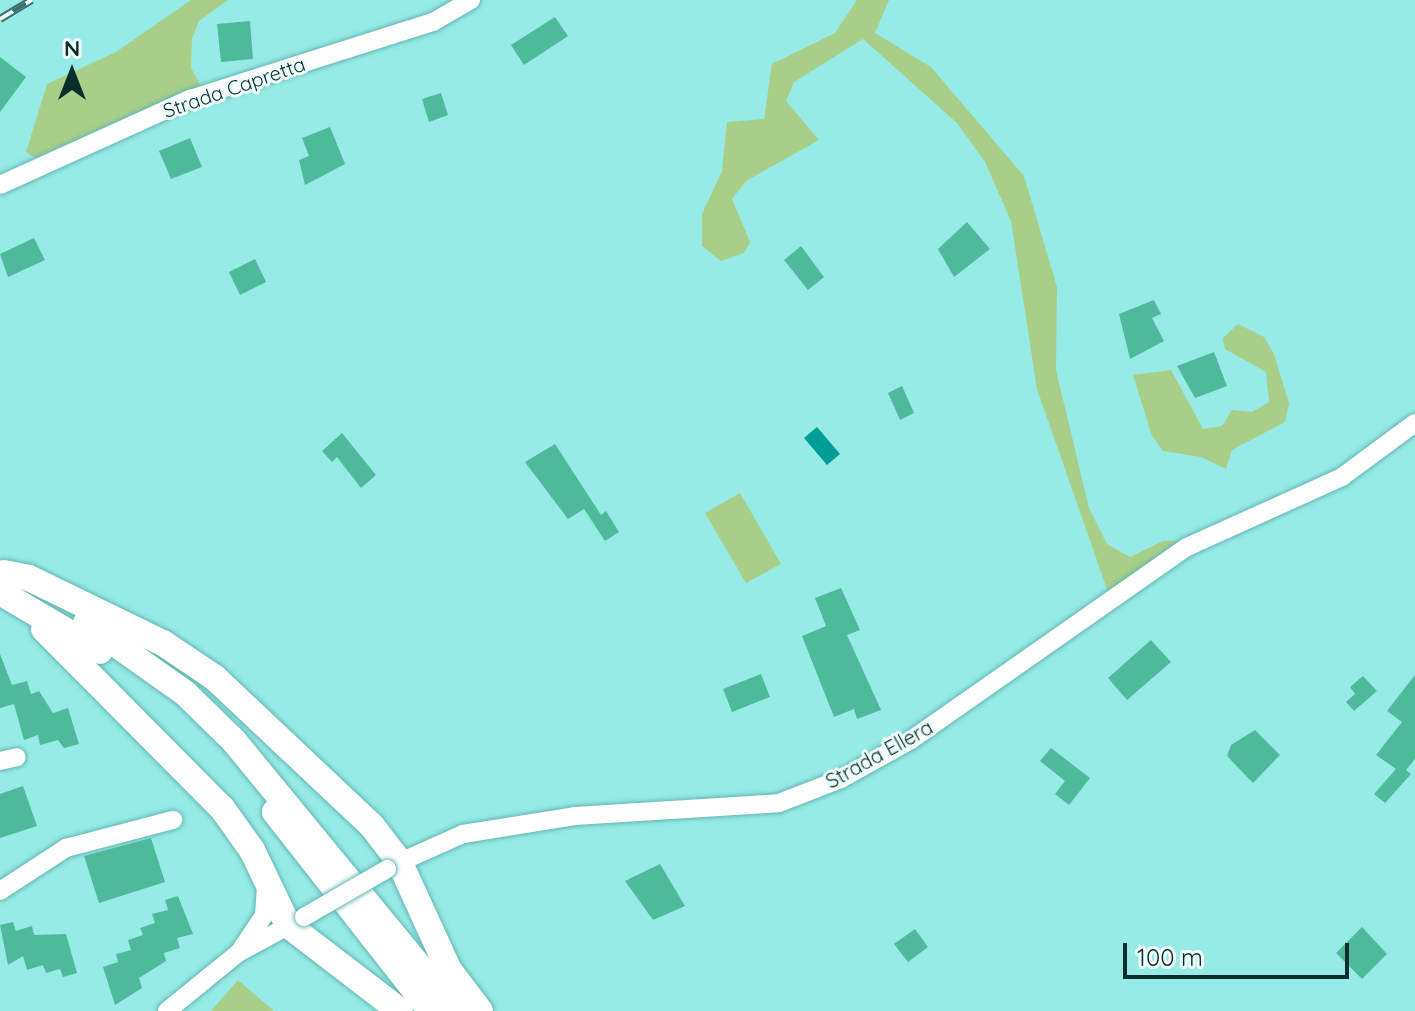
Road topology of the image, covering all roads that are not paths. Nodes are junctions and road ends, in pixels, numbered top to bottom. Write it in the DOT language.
graph roads {
  1 [pos="471,0"];
  2 [pos="0,185"];
  3 [pos="1415,423"];
  4 [pos="3,583"];
  5 [pos="173,820"];
  6 [pos="393,865"];
  7 [pos="265,878"];
  8 [pos="0,891"];
  9 [pos="296,921"];
  10 [pos="238,953"];
  11 [pos="167,1011"];
  12 [pos="400,1011"];
  13 [pos="431,1011"];
  14 [pos="456,1011"];
  15 [pos="480,1011"];
  1 -- 2 [label="street, Strada Capretta"];
  3 -- 6 [label="street, Strada Ellera"];
  4 -- 6 [label="highway"];
  4 -- 7 [label="highway"];
  4 -- 13 [label="highway"];
  4 -- 14 [label="highway"];
  5 -- 8 [label="street"];
  6 -- 9 [label="street, Strada Ellera, bridge"];
  6 -- 15 [label="highway"];
  7 -- 9 [label="highway"];
  7 -- 10 [label="street"];
  9 -- 10 [label="street, Strada Ellera"];
  9 -- 12 [label="highway"];
  10 -- 11 [label="street, Strada Ellera"];
}
